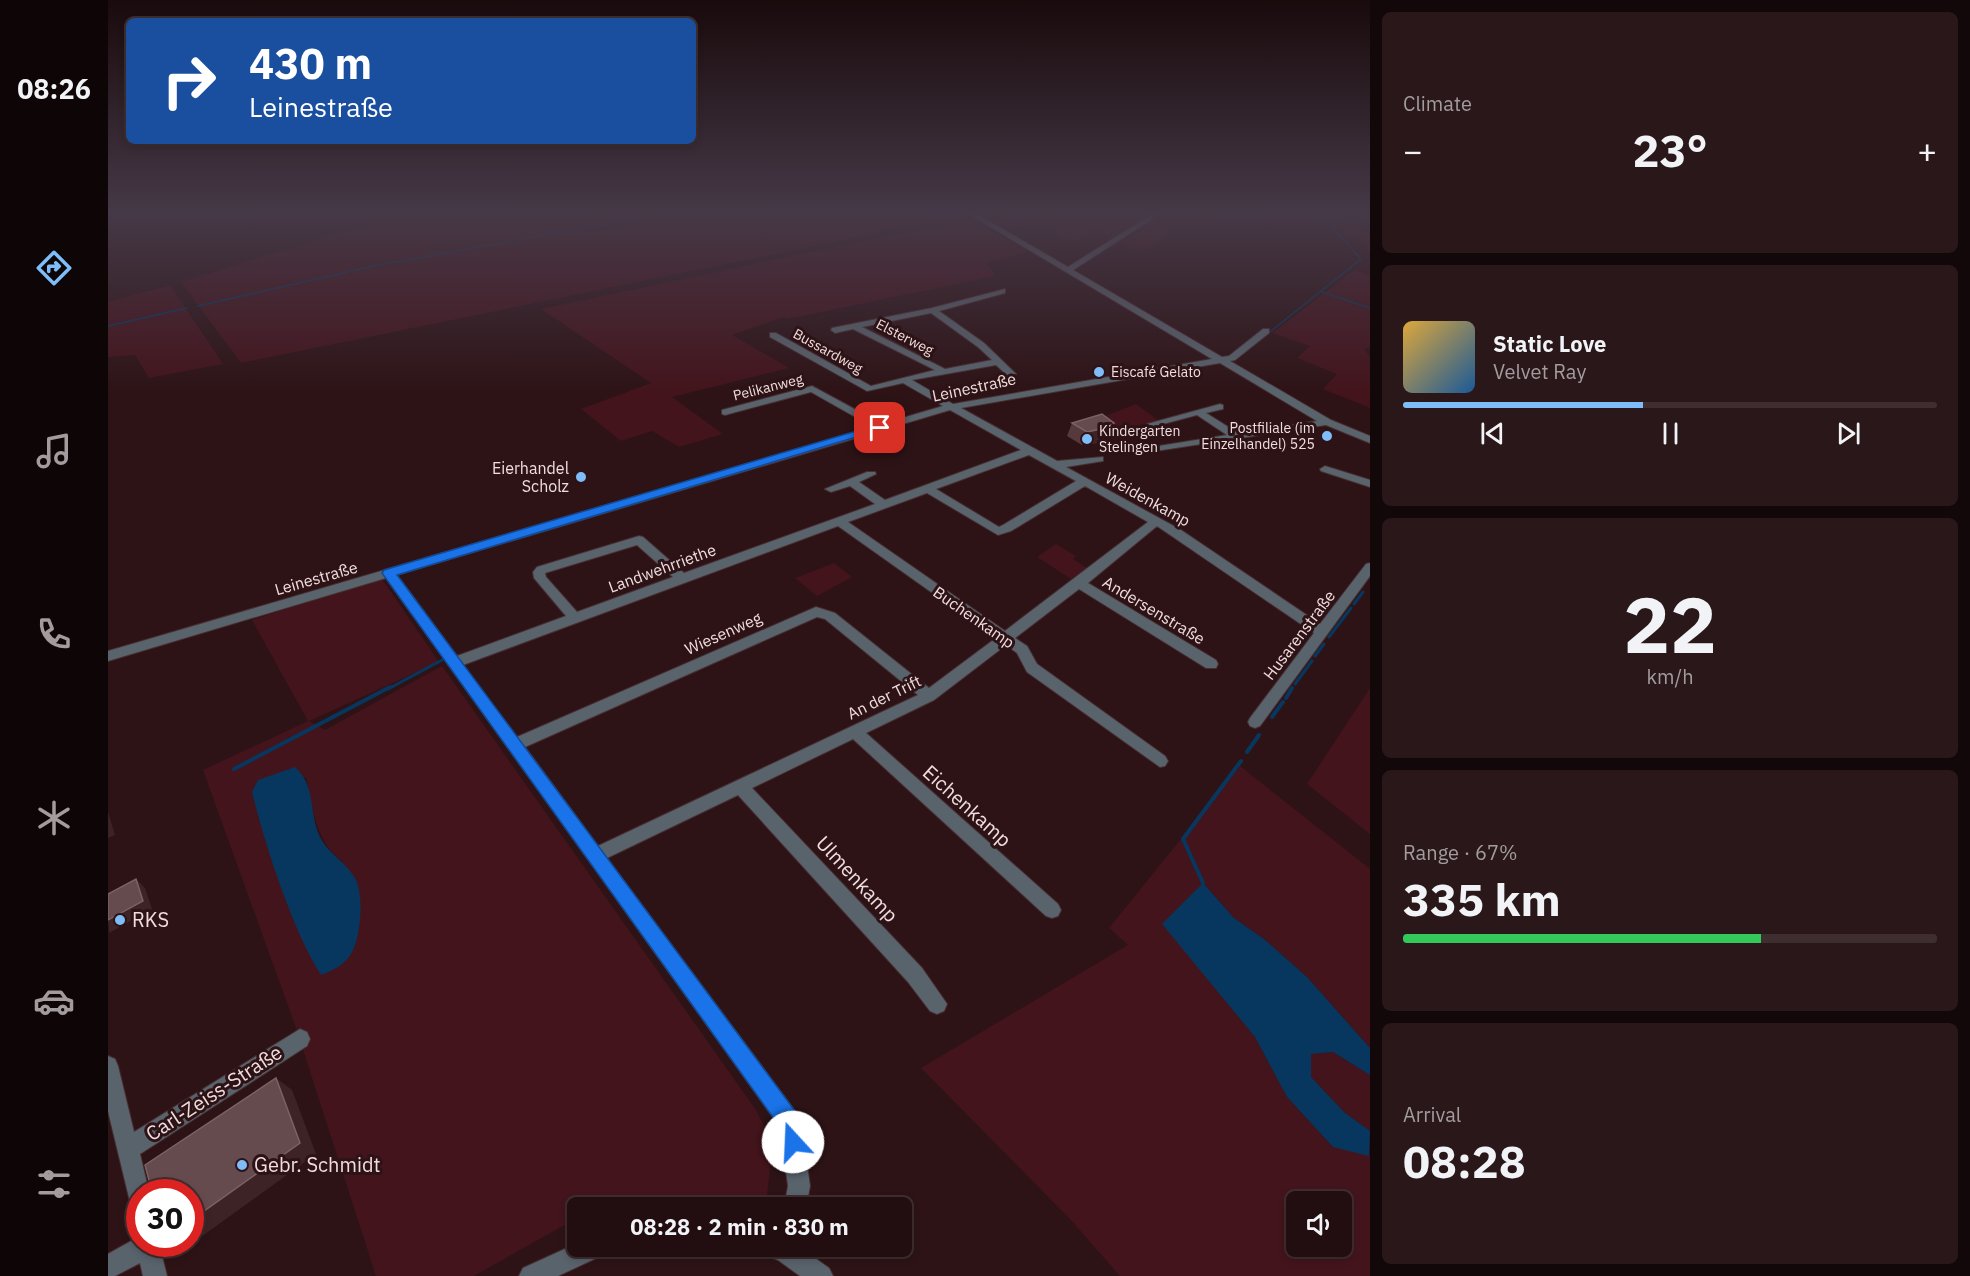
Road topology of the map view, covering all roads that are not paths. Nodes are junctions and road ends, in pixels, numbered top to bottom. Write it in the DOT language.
graph roads {
  1 [pos="1072,273"];
  2 [pos="1002,291"];
  3 [pos="933,310"];
  4 [pos="855,326"];
  5 [pos="835,330"];
  6 [pos="1266,331"];
  7 [pos="773,335"];
  8 [pos="1219,358"];
  9 [pos="998,362"];
  10 [pos="943,371"];
  11 [pos="1011,374"];
  12 [pos="904,380"];
  13 [pos="950,407"];
  14 [pos="1220,407"];
  15 [pos="724,412"];
  16 [pos="1198,412"];
  17 [pos="1327,422"];
  18 [pos="1152,424"];
  19 [pos="880,428"];
  20 [pos="1237,437"];
  21 [pos="1370,440"];
  22 [pos="1029,451"];
  23 [pos="1140,452"];
  24 [pos="1100,459"];
  25 [pos="1054,465"];
  26 [pos="1325,470"];
  27 [pos="871,474"];
  28 [pos="852,482"];
  29 [pos="1083,482"];
  30 [pos="1370,484"];
  31 [pos="927,488"];
  32 [pos="831,489"];
  33 [pos="883,504"];
  34 [pos="838,521"];
  35 [pos="1156,521"];
  36 [pos="1370,567"];
  37 [pos="389,573"];
  38 [pos="682,578"];
  39 [pos="1079,583"];
  40 [pos="575,618"];
  41 [pos="1322,632"];
  42 [pos="1006,639"];
  43 [pos="108,656"];
  44 [pos="453,663"];
  45 [pos="1212,664"];
  46 [pos="929,696"];
  47 [pos="1255,722"];
  48 [pos="855,732"];
  49 [pos="515,745"];
  50 [pos="1160,761"];
  51 [pos="741,787"];
  52 [pos="597,855"];
  53 [pos="1052,910"];
  54 [pos="937,1004"];
  55 [pos="300,1039"];
  56 [pos="108,1066"];
  57 [pos="129,1148"];
  58 [pos="135,1179"];
  59 [pos="797,1197"];
  60 [pos="126,1257"];
  61 [pos="151,1257"];
  62 [pos="573,1257"];
  63 [pos="794,1257"];
  64 [pos="108,1267"];
  65 [pos="155,1276"];
  66 [pos="531,1276"];
  67 [pos="821,1276"];
  1 -- 8 [label="street"];
  2 -- 3 [label="street"];
  3 -- 4 [label="street"];
  3 -- 9 [label="street"];
  4 -- 5 [label="street"];
  4 -- 10 [label="street, Elsterweg"];
  6 -- 8 [label="street"];
  7 -- 12 [label="street, Bussardweg"];
  8 -- 13 [label="street, Leinestraße"];
  8 -- 17 [label="street"];
  9 -- 10 [label="street"];
  9 -- 11 [label="street"];
  10 -- 12 [label="street"];
  12 -- 13 [label="street, Weidenkamp"];
  13 -- 19 [label="street, Leinestraße"];
  13 -- 22 [label="street, Weidenkamp"];
  14 -- 16 [label="street"];
  15 -- 19 [label="street, Pelikanweg"];
  16 -- 18 [label="street"];
  16 -- 20 [label="street"];
  17 -- 20 [label="street"];
  17 -- 21 [label="street"];
  19 -- 37 [label="street, Leinestraße"];
  20 -- 23 [label="street"];
  22 -- 25 [label="street, Weidenkamp"];
  22 -- 31 [label="street, Landwehrriethe"];
  24 -- 25 [label="street"];
  25 -- 29 [label="street, Weidenkamp"];
  26 -- 30 [label="street"];
  27 -- 28 [label="street"];
  28 -- 32 [label="street"];
  28 -- 33 [label="street"];
  29 -- 31 [label="street"];
  29 -- 35 [label="street, Weidenkamp"];
  31 -- 33 [label="street, Landwehrriethe"];
  33 -- 34 [label="street, Landwehrriethe"];
  34 -- 38 [label="street, Landwehrriethe"];
  34 -- 42 [label="street, Buchenkamp"];
  35 -- 39 [label="street, An der Trift"];
  35 -- 41 [label="street, Weidenkamp"];
  36 -- 41 [label="street, Husarenstraße"];
  37 -- 43 [label="street, Leinestraße"];
  37 -- 44 [label="street"];
  38 -- 40 [label="street, Landwehrriethe"];
  38 -- 40 [label="street"];
  39 -- 42 [label="street, An der Trift"];
  39 -- 45 [label="street, Andersenstraße"];
  40 -- 44 [label="street, Landwehrriethe"];
  41 -- 47 [label="street, Husarenstraße"];
  42 -- 46 [label="street, An der Trift"];
  42 -- 50 [label="street, Buchenkamp"];
  44 -- 49 [label="street"];
  46 -- 48 [label="street, An der Trift"];
  46 -- 49 [label="street, Wiesenweg"];
  48 -- 51 [label="street, An der Trift"];
  48 -- 53 [label="street, Eichenkamp"];
  49 -- 52 [label="street"];
  51 -- 52 [label="street, An der Trift"];
  51 -- 54 [label="street, Ulmenkamp"];
  52 -- 59 [label="street"];
  55 -- 57 [label="street, Carl-Zeiss-Straße"];
  56 -- 57 [label="street, Carl-Zeiss-Straße"];
  57 -- 58 [label="street, Carl-Zeiss-Straße"];
  60 -- 64 [label="street"];
  61 -- 65 [label="street"];
  62 -- 66 [label="street"];
  63 -- 67 [label="street"];
}
